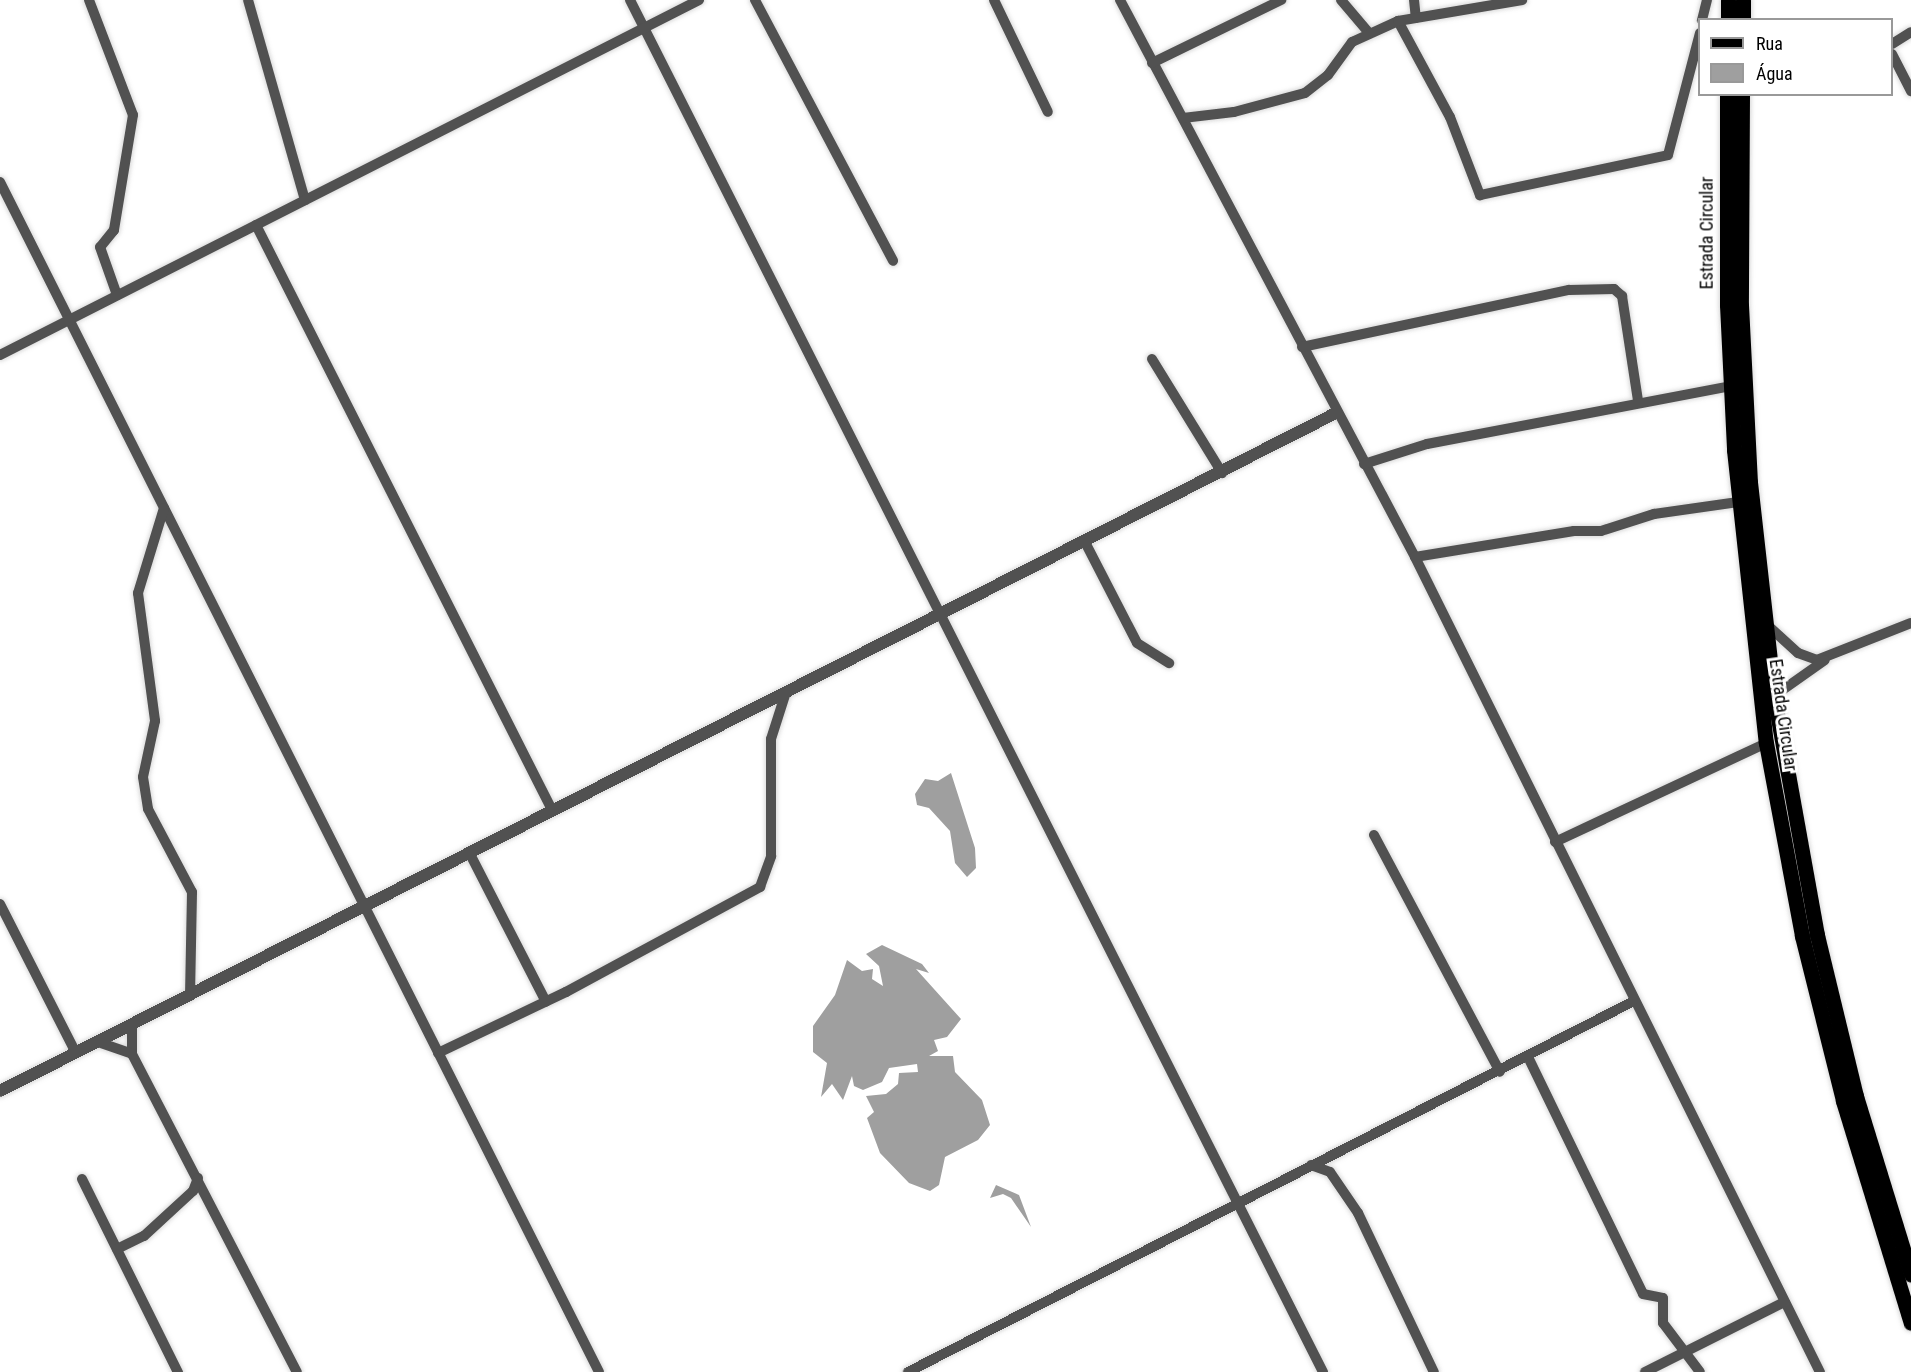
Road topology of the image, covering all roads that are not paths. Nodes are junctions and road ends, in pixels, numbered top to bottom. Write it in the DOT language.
graph roads {
  1 [pos="89,0"];
  2 [pos="248,0"];
  3 [pos="630,0"];
  4 [pos="699,0"];
  5 [pos="755,0"];
  6 [pos="994,0"];
  7 [pos="1120,0"];
  8 [pos="1281,0"];
  9 [pos="1341,0"];
  10 [pos="1414,0"];
  11 [pos="1522,0"];
  12 [pos="1707,0"];
  13 [pos="1728,0"];
  14 [pos="1743,0"];
  15 [pos="1416,18"];
  16 [pos="1702,18"];
  17 [pos="1728,18"];
  18 [pos="1743,18"];
  19 [pos="1398,21"];
  20 [pos="644,27"];
  21 [pos="1911,32"];
  22 [pos="1369,33"];
  23 [pos="1698,41"];
  24 [pos="1893,43"];
  25 [pos="1893,56"];
  26 [pos="1152,63"];
  27 [pos="1911,91"];
  28 [pos="1727,96"];
  29 [pos="1742,96"];
  30 [pos="1048,112"];
  31 [pos="1182,118"];
  32 [pos="0,182"];
  33 [pos="305,200"];
  34 [pos="256,225"];
  35 [pos="893,261"];
  36 [pos="117,295"];
  37 [pos="69,320"];
  38 [pos="1302,347"];
  39 [pos="0,355"];
  40 [pos="1152,359"];
  41 [pos="1731,386"];
  42 [pos="1638,401"];
  43 [pos="1336,413"];
  44 [pos="1364,464"];
  45 [pos="1222,473"];
  46 [pos="1738,502"];
  47 [pos="164,508"];
  48 [pos="1086,544"];
  49 [pos="1415,557"];
  50 [pos="942,617"];
  51 [pos="1764,621"];
  52 [pos="1911,623"];
  53 [pos="1828,658"];
  54 [pos="1169,663"];
  55 [pos="785,695"];
  56 [pos="1774,696"];
  57 [pos="1767,743"];
  58 [pos="552,810"];
  59 [pos="1374,835"];
  60 [pos="1555,842"];
  61 [pos="470,854"];
  62 [pos="0,904"];
  63 [pos="364,907"];
  64 [pos="190,996"];
  65 [pos="546,1002"];
  66 [pos="1632,1002"];
  67 [pos="132,1025"];
  68 [pos="98,1042"];
  69 [pos="76,1053"];
  70 [pos="438,1053"];
  71 [pos="132,1054"];
  72 [pos="1529,1059"];
  73 [pos="1500,1072"];
  74 [pos="0,1091"];
  75 [pos="1311,1165"];
  76 [pos="198,1178"];
  77 [pos="82,1179"];
  78 [pos="1253,1195"];
  79 [pos="1236,1204"];
  80 [pos="1244,1216"];
  81 [pos="117,1249"];
  82 [pos="1911,1275"];
  83 [pos="1784,1302"];
  84 [pos="1911,1323"];
  85 [pos="1684,1352"];
  86 [pos="178,1372"];
  87 [pos="297,1372"];
  88 [pos="599,1372"];
  89 [pos="908,1372"];
  90 [pos="1323,1372"];
  91 [pos="1434,1372"];
  92 [pos="1645,1372"];
  93 [pos="1700,1372"];
  94 [pos="1820,1372"];
  1 -- 36 [label="street"];
  2 -- 33 [label="street"];
  3 -- 20 [label="street"];
  4 -- 20 [label="street"];
  5 -- 35 [label="street"];
  6 -- 30 [label="street"];
  7 -- 26 [label="street"];
  8 -- 26 [label="street"];
  9 -- 22 [label="street"];
  10 -- 15 [label="street"];
  11 -- 15 [label="street"];
  12 -- 16 [label="street"];
  13 -- 17 [label="main road"];
  14 -- 18 [label="main road"];
  15 -- 19 [label="street"];
  19 -- 22 [label="street"];
  19 -- 23 [label="street"];
  20 -- 33 [label="street"];
  20 -- 50 [label="street"];
  21 -- 24 [label="street"];
  22 -- 31 [label="street"];
  25 -- 27 [label="street"];
  26 -- 31 [label="street"];
  28 -- 41 [label="main road, Estrada Circular"];
  29 -- 51 [label="main road, Estrada Circular"];
  31 -- 38 [label="street"];
  32 -- 37 [label="street"];
  33 -- 34 [label="street"];
  34 -- 36 [label="street"];
  34 -- 58 [label="street"];
  36 -- 37 [label="street"];
  37 -- 39 [label="street"];
  37 -- 47 [label="street"];
  38 -- 42 [label="street"];
  38 -- 43 [label="street"];
  40 -- 45 [label="street"];
  41 -- 42 [label="street"];
  41 -- 46 [label="main road, Estrada Circular"];
  42 -- 44 [label="street"];
  43 -- 44 [label="street"];
  43 -- 45 [label="street"];
  44 -- 49 [label="street"];
  45 -- 48 [label="street"];
  46 -- 49 [label="street"];
  46 -- 57 [label="main road, Estrada Circular"];
  47 -- 63 [label="street"];
  47 -- 64 [label="street"];
  48 -- 50 [label="street"];
  48 -- 54 [label="street"];
  49 -- 60 [label="street"];
  50 -- 55 [label="street"];
  50 -- 79 [label="street"];
  51 -- 53 [label="street"];
  51 -- 56 [label="main road, Estrada Circular"];
  52 -- 53 [label="street"];
  53 -- 56 [label="street"];
  55 -- 58 [label="street"];
  55 -- 65 [label="street"];
  56 -- 82 [label="main road, Estrada Circular"];
  57 -- 60 [label="street"];
  57 -- 84 [label="main road, Estrada Circular"];
  58 -- 61 [label="street"];
  59 -- 73 [label="street"];
  60 -- 66 [label="street"];
  61 -- 63 [label="street"];
  61 -- 65 [label="street"];
  62 -- 69 [label="street"];
  63 -- 64 [label="street"];
  63 -- 70 [label="street"];
  64 -- 67 [label="street"];
  65 -- 70 [label="street"];
  66 -- 72 [label="street"];
  66 -- 83 [label="street"];
  67 -- 68 [label="street"];
  67 -- 71 [label="street"];
  68 -- 69 [label="street"];
  68 -- 71 [label="street"];
  69 -- 74 [label="street"];
  70 -- 88 [label="street"];
  71 -- 76 [label="street"];
  72 -- 73 [label="street"];
  72 -- 85 [label="street"];
  73 -- 75 [label="street"];
  75 -- 78 [label="street"];
  75 -- 91 [label="street"];
  76 -- 81 [label="street"];
  76 -- 87 [label="street"];
  77 -- 81 [label="street"];
  78 -- 79 [label="street"];
  78 -- 80 [label="street"];
  79 -- 80 [label="street"];
  79 -- 89 [label="street"];
  80 -- 90 [label="street"];
  81 -- 86 [label="street"];
  83 -- 85 [label="street"];
  83 -- 94 [label="street"];
  85 -- 92 [label="street"];
  85 -- 93 [label="street"];
}
